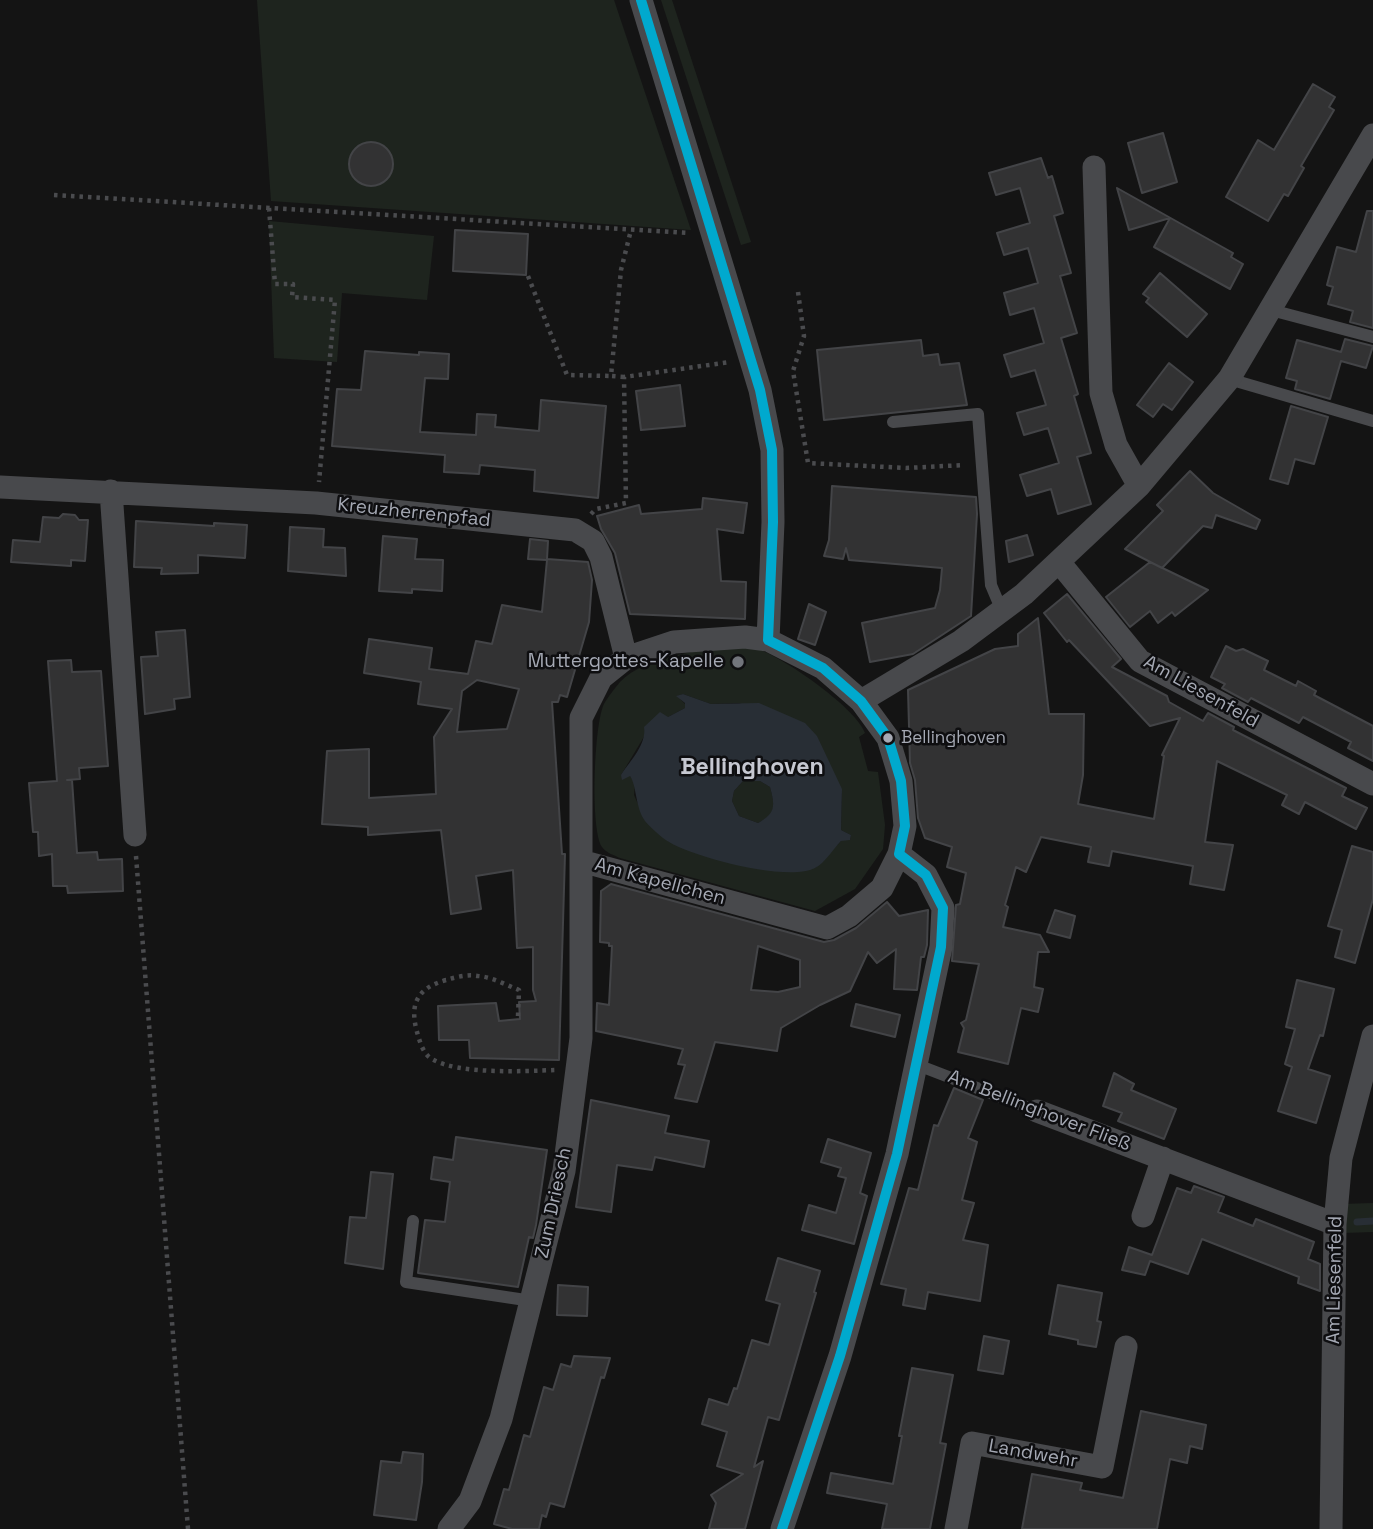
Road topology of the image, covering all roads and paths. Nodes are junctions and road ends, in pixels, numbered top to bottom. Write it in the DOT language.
graph roads {
  1 [pos="641,0"];
  2 [pos="1373,135"];
  3 [pos="1094,167"];
  4 [pos="54,195"];
  5 [pos="269,208"];
  6 [pos="631,230"];
  7 [pos="718,246"];
  8 [pos="527,276"];
  9 [pos="798,292"];
  10 [pos="1270,310"];
  11 [pos="1373,337"];
  12 [pos="751,358"];
  13 [pos="611,376"];
  14 [pos="624,377"];
  15 [pos="1229,379"];
  16 [pos="1373,421"];
  17 [pos="892,422"];
  18 [pos="982,465"];
  19 [pos="1139,486"];
  20 [pos="0,487"];
  21 [pos="111,491"];
  22 [pos="316,503"];
  23 [pos="575,530"];
  24 [pos="1059,562"];
  25 [pos="1002,611"];
  26 [pos="768,640"];
  27 [pos="626,658"];
  28 [pos="861,701"];
  29 [pos="1373,784"];
  30 [pos="135,835"];
  31 [pos="899,854"];
  32 [pos="581,861"];
  33 [pos="518,1016"];
  34 [pos="1373,1036"];
  35 [pos="915,1064"];
  36 [pos="577,1070"];
  37 [pos="1037,1111"];
  38 [pos="1163,1158"];
  39 [pos="1143,1216"];
  40 [pos="413,1222"];
  41 [pos="1335,1224"];
  42 [pos="532,1301"];
  43 [pos="1126,1347"];
  44 [pos="188,1529"];
  45 [pos="449,1529"];
  46 [pos="782,1529"];
  47 [pos="956,1529"];
  48 [pos="1331,1529"];
  1 -- 7 [label="street"];
  2 -- 10 [label="street"];
  3 -- 19 [label="street"];
  4 -- 5 [label="path"];
  5 -- 6 [label="path"];
  5 -- 22 [label="path"];
  6 -- 7 [label="path"];
  6 -- 13 [label="path"];
  7 -- 12 [label="street"];
  8 -- 13 [label="path"];
  9 -- 18 [label="path"];
  10 -- 11 [label="lane"];
  10 -- 15 [label="street"];
  12 -- 14 [label="path"];
  12 -- 26 [label="street"];
  13 -- 14 [label="path"];
  14 -- 23 [label="path"];
  15 -- 16 [label="lane"];
  15 -- 19 [label="street"];
  17 -- 18 [label="lane"];
  18 -- 25 [label="lane"];
  19 -- 24 [label="street"];
  20 -- 21 [label="street, Kreuzherrenpfad"];
  21 -- 22 [label="street, Kreuzherrenpfad"];
  21 -- 30 [label="street"];
  22 -- 23 [label="street, Kreuzherrenpfad"];
  23 -- 27 [label="street"];
  24 -- 25 [label="street"];
  24 -- 29 [label="street, Am Liesenfeld"];
  25 -- 28 [label="street"];
  26 -- 27 [label="street, Am Kapellchen"];
  26 -- 28 [label="street"];
  27 -- 32 [label="street, Am Kapellchen"];
  28 -- 31 [label="street"];
  30 -- 44 [label="path"];
  31 -- 32 [label="street, Am Kapellchen"];
  31 -- 35 [label="street"];
  32 -- 36 [label="street, Zum Driesch"];
  33 -- 36 [label="path"];
  34 -- 41 [label="street, Am Liesenfeld"];
  35 -- 37 [label="lane, Am Bellinghover Fließ"];
  35 -- 46 [label="street"];
  36 -- 42 [label="street, Zum Driesch"];
  37 -- 38 [label="street, Am Bellinghover Fließ"];
  38 -- 39 [label="street"];
  38 -- 41 [label="street, Am Bellinghover Fließ"];
  40 -- 42 [label="lane"];
  41 -- 48 [label="street, Am Liesenfeld"];
  42 -- 45 [label="street, Zum Driesch"];
  43 -- 47 [label="street, Landwehr"];
}
